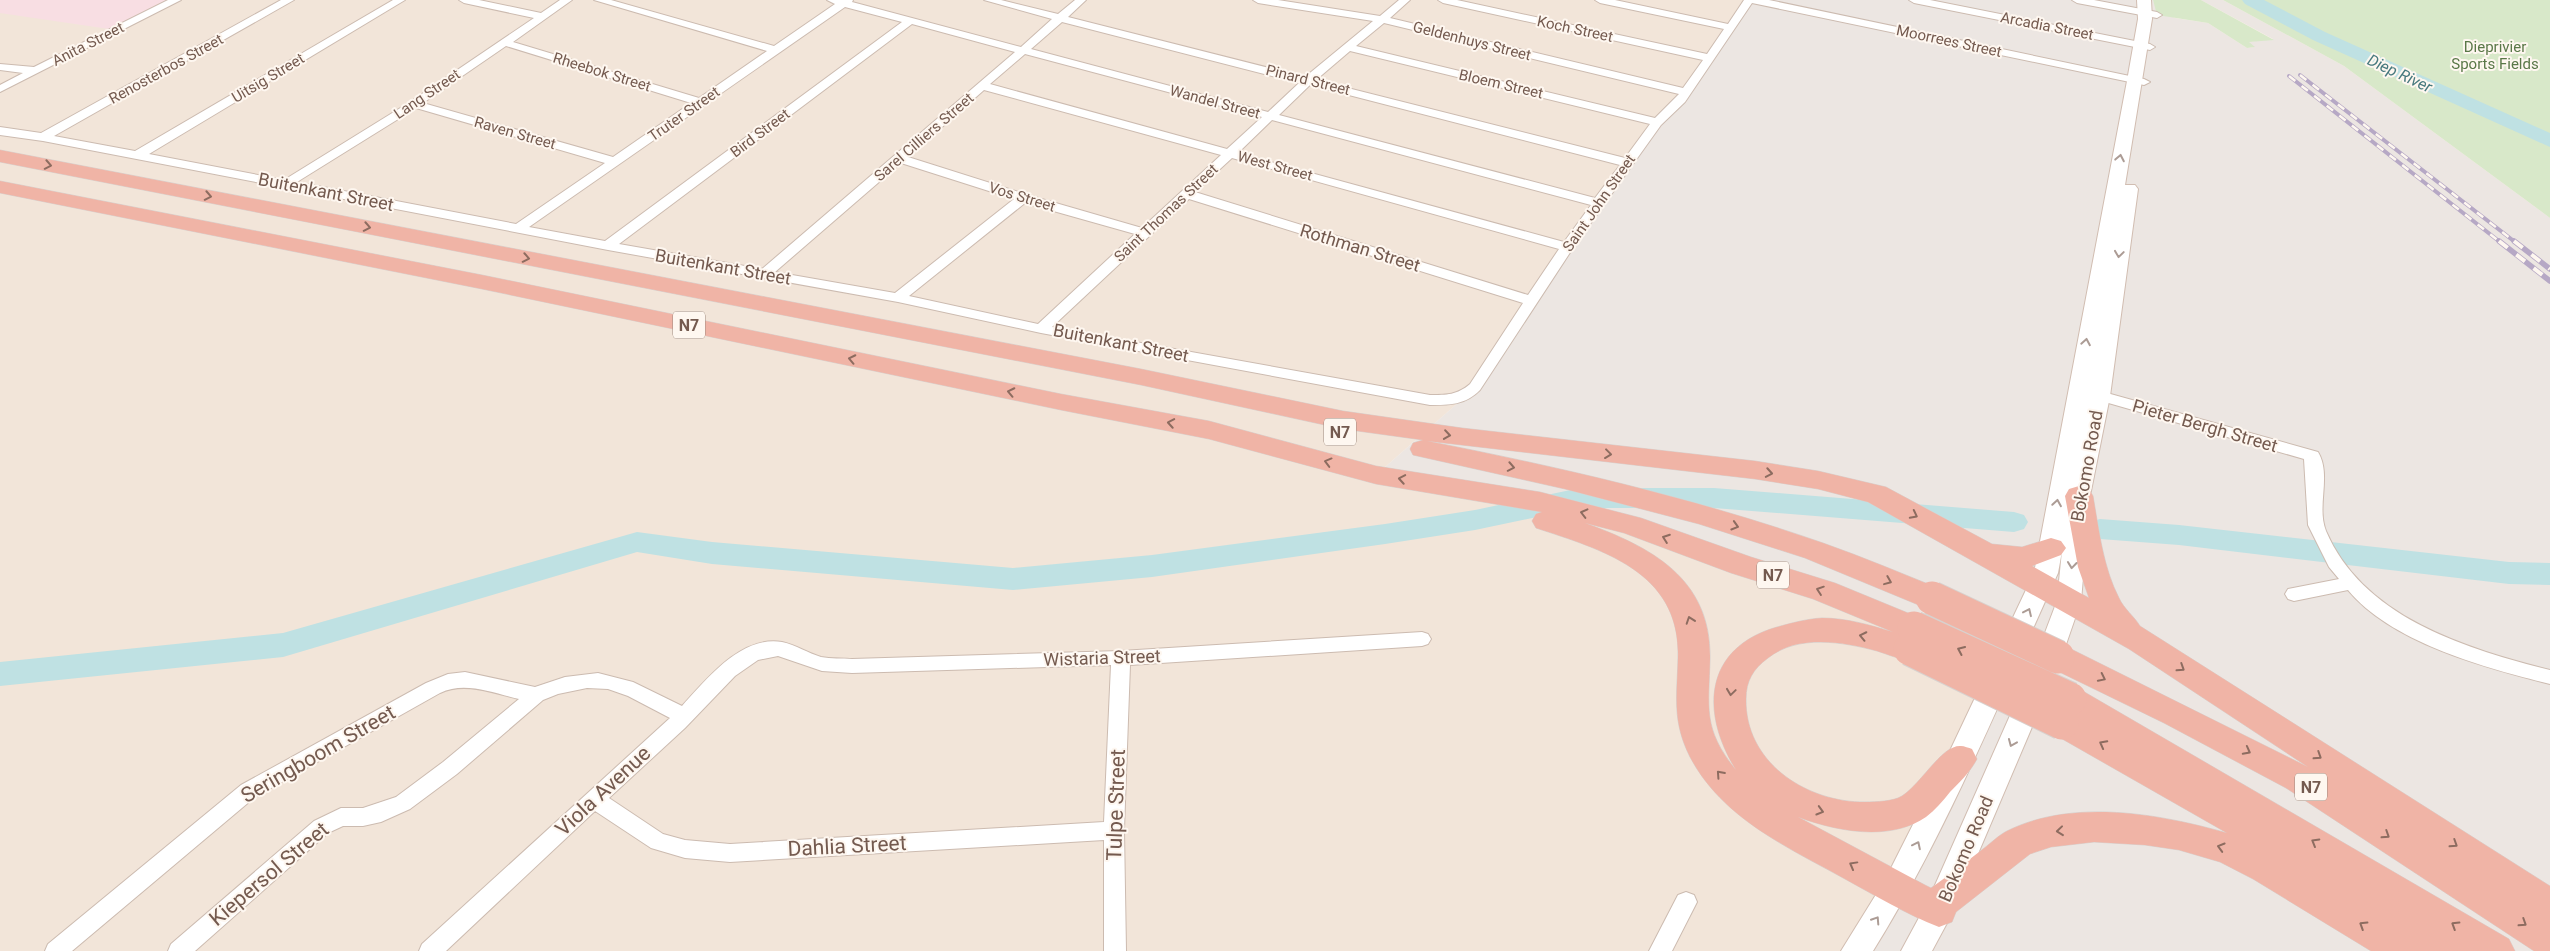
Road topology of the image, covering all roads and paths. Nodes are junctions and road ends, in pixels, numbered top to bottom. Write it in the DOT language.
graph roads {
  1 [pos="176,0"];
  2 [pos="289,0"];
  3 [pos="400,0"];
  4 [pos="464,0"];
  5 [pos="567,0"];
  6 [pos="599,0"];
  7 [pos="988,0"];
  8 [pos="1080,0"];
  9 [pos="1258,0"];
  10 [pos="1405,0"];
  11 [pos="1443,0"];
  12 [pos="1600,0"];
  13 [pos="1749,0"];
  14 [pos="1754,0"];
  15 [pos="1914,0"];
  16 [pos="2076,0"];
  17 [pos="2154,0"];
  18 [pos="841,1"];
  19 [pos="2148,9"];
  20 [pos="542,16"];
  21 [pos="1059,18"];
  22 [pos="1380,19"];
  23 [pos="911,20"];
  24 [pos="1729,27"];
  25 [pos="504,42"];
  26 [pos="2145,46"];
  27 [pos="1346,47"];
  28 [pos="776,50"];
  29 [pos="1022,50"];
  30 [pos="1708,58"];
  31 [pos="0,67"];
  32 [pos="35,71"];
  33 [pos="1309,80"];
  34 [pos="2139,81"];
  35 [pos="983,86"];
  36 [pos="0,89"];
  37 [pos="1684,92"];
  38 [pos="700,102"];
  39 [pos="414,104"];
  40 [pos="1271,116"];
  41 [pos="1657,122"];
  42 [pos="0,131"];
  43 [pos="43,137"];
  44 [pos="1229,154"];
  45 [pos="0,156"];
  46 [pos="136,156"];
  47 [pos="900,158"];
  48 [pos="617,162"];
  49 [pos="1628,163"];
  50 [pos="286,184"];
  51 [pos="0,187"];
  52 [pos="1187,194"];
  53 [pos="1023,198"];
  54 [pos="1598,203"];
  55 [pos="519,228"];
  56 [pos="1146,233"];
  57 [pos="608,246"];
  58 [pos="1567,247"];
  59 [pos="766,273"];
  60 [pos="898,298"];
  61 [pos="1533,301"];
  62 [pos="1041,328"];
  63 [pos="1141,377"];
  64 [pos="2088,393"];
  65 [pos="1447,400"];
  66 [pos="2079,496"];
  67 [pos="1620,533"];
  68 [pos="2051,548"];
  69 [pos="1984,553"];
  70 [pos="2350,584"];
  71 [pos="2041,585"];
  72 [pos="2294,594"];
  73 [pos="2069,601"];
  74 [pos="1422,639"];
  75 [pos="1912,639"];
  76 [pos="2140,641"];
  77 [pos="785,650"];
  78 [pos="1122,658"];
  79 [pos="2550,677"];
  80 [pos="536,695"];
  81 [pos="2066,711"];
  82 [pos="684,716"];
  83 [pos="1960,759"];
  84 [pos="594,798"];
  85 [pos="1114,830"];
  86 [pos="1896,889"];
  87 [pos="1686,902"];
  88 [pos="1941,906"];
  89 [pos="2550,906"];
  90 [pos="2550,941"];
  91 [pos="56,951"];
  92 [pos="179,951"];
  93 [pos="430,951"];
  94 [pos="1115,951"];
  95 [pos="1660,951"];
  96 [pos="1856,951"];
  97 [pos="1916,951"];
  98 [pos="2404,951"];
  99 [pos="2444,951"];
  100 [pos="2496,951"];
  1 -- 32 [label="street, Anita Street"];
  2 -- 43 [label="street, Renosterbos Street"];
  3 -- 46 [label="street, Uitsig Street"];
  4 -- 20 [label="street"];
  5 -- 20 [label="street, Lang Street"];
  6 -- 28 [label="street"];
  7 -- 21 [label="street, Pinard Street"];
  8 -- 21 [label="street, Sarel Cilliers Street"];
  9 -- 22 [label="street, Geldenhuys Street"];
  10 -- 22 [label="street, Saint Thomas Street"];
  11 -- 30 [label="street, Koch Street"];
  12 -- 24 [label="street"];
  13 -- 24 [label="street, Saint John Street"];
  14 -- 34 [label="street, Moorrees Street"];
  15 -- 26 [label="street, Arcadia Street"];
  16 -- 19 [label="street"];
  17 -- 19 [label="main road, Bokomo Road"];
  18 -- 23 [label="street, Wandel Street"];
  18 -- 28 [label="street, Truter Street"];
  19 -- 26 [label="main road, Bokomo Road"];
  20 -- 25 [label="street, Lang Street"];
  21 -- 29 [label="street, Sarel Cilliers Street"];
  21 -- 33 [label="street, Pinard Street"];
  22 -- 27 [label="street, Saint Thomas Street"];
  22 -- 37 [label="street, Geldenhuys Street"];
  23 -- 29 [label="street, Wandel Street"];
  23 -- 57 [label="street, Bird Street"];
  24 -- 30 [label="street, Saint John Street"];
  25 -- 38 [label="street, Rheebok Street"];
  25 -- 39 [label="street, Lang Street"];
  26 -- 34 [label="main road, Bokomo Road"];
  27 -- 33 [label="street, Saint Thomas Street"];
  27 -- 41 [label="street, Bloem Street"];
  28 -- 38 [label="street, Truter Street"];
  29 -- 35 [label="street, Sarel Cilliers Street"];
  29 -- 40 [label="street, Wandel Street"];
  30 -- 37 [label="street, Saint John Street"];
  31 -- 32 [label="street"];
  32 -- 36 [label="street, Anita Street"];
  33 -- 40 [label="street, Saint Thomas Street"];
  33 -- 49 [label="street, Pinard Street"];
  34 -- 64 [label="main road, Bokomo Road, one-way"];
  64 -- 34 [label="main road, Bokomo Road, one-way"];
  35 -- 44 [label="street, West Street"];
  35 -- 47 [label="street, Sarel Cilliers Street"];
  37 -- 41 [label="street, Saint John Street"];
  38 -- 48 [label="street, Truter Street"];
  39 -- 48 [label="street, Raven Street"];
  39 -- 50 [label="street, Lang Street"];
  40 -- 44 [label="street, Saint Thomas Street"];
  40 -- 54 [label="street, Wandel Street"];
  41 -- 49 [label="street, Saint John Street"];
  42 -- 43 [label="street, Buitenkant Street"];
  43 -- 46 [label="street, Buitenkant Street"];
  44 -- 52 [label="street, Saint Thomas Street"];
  44 -- 58 [label="street, West Street"];
  45 -- 63 [label="highway, N7, one-way"];
  46 -- 50 [label="street, Buitenkant Street"];
  47 -- 53 [label="street, Vos Street"];
  47 -- 59 [label="street, Sarel Cilliers Street"];
  48 -- 55 [label="street, Truter Street"];
  49 -- 54 [label="street, Saint John Street"];
  50 -- 55 [label="street, Buitenkant Street"];
  67 -- 51 [label="highway, N7, one-way"];
  52 -- 56 [label="street, Saint Thomas Street"];
  52 -- 61 [label="street, Rothman Street"];
  53 -- 56 [label="street, Vos Street"];
  53 -- 60 [label="street"];
  54 -- 58 [label="street, Saint John Street"];
  55 -- 57 [label="street, Buitenkant Street"];
  56 -- 62 [label="street, Saint Thomas Street"];
  57 -- 59 [label="street, Buitenkant Street"];
  58 -- 61 [label="street, Saint John Street"];
  59 -- 60 [label="street, Buitenkant Street"];
  60 -- 62 [label="street, Buitenkant Street"];
  61 -- 65 [label="street, Saint John Street"];
  62 -- 65 [label="street, Buitenkant Street"];
  63 -- 69 [label="highway, one-way"];
  63 -- 90 [label="highway, N7, one-way, bridge"];
  64 -- 66 [label="main road, Bokomo Road"];
  68 -- 64 [label="main road, Bokomo Road, one-way"];
  64 -- 70 [label="street, Pieter Bergh Street"];
  66 -- 73 [label="main road, Bokomo Road, one-way"];
  66 -- 76 [label="highway"];
  75 -- 67 [label="highway, N7, one-way"];
  86 -- 67 [label="highway, one-way"];
  68 -- 69 [label="highway"];
  68 -- 71 [label="main road, Bokomo Road"];
  69 -- 71 [label="highway"];
  70 -- 72 [label="street"];
  70 -- 79 [label="street"];
  71 -- 73 [label="highway"];
  83 -- 71 [label="main road, Bokomo Road, one-way"];
  73 -- 76 [label="highway"];
  73 -- 88 [label="main road, Bokomo Road, one-way"];
  74 -- 78 [label="street, Wistaria Street"];
  81 -- 75 [label="highway, one-way, bridge"];
  75 -- 83 [label="highway, one-way"];
  76 -- 89 [label="highway, one-way"];
  77 -- 78 [label="street, Wistaria Street"];
  77 -- 82 [label="street, Viola Avenue"];
  78 -- 85 [label="street, Tulpe Street"];
  80 -- 82 [label="street"];
  80 -- 91 [label="street, Seringboom Street"];
  80 -- 92 [label="street, Kiepersol Street"];
  99 -- 81 [label="highway, one-way"];
  100 -- 81 [label="highway, N7, one-way"];
  82 -- 84 [label="street, Viola Avenue"];
  86 -- 83 [label="main road, Bokomo Road, one-way"];
  84 -- 85 [label="street, Dahlia Street"];
  84 -- 93 [label="street, Viola Avenue"];
  85 -- 94 [label="street, Tulpe Street"];
  86 -- 88 [label="highway"];
  96 -- 86 [label="main road, Bokomo Road, one-way"];
  87 -- 95 [label="street"];
  88 -- 97 [label="main road, Bokomo Road"];
  98 -- 88 [label="highway, one-way"];
}
